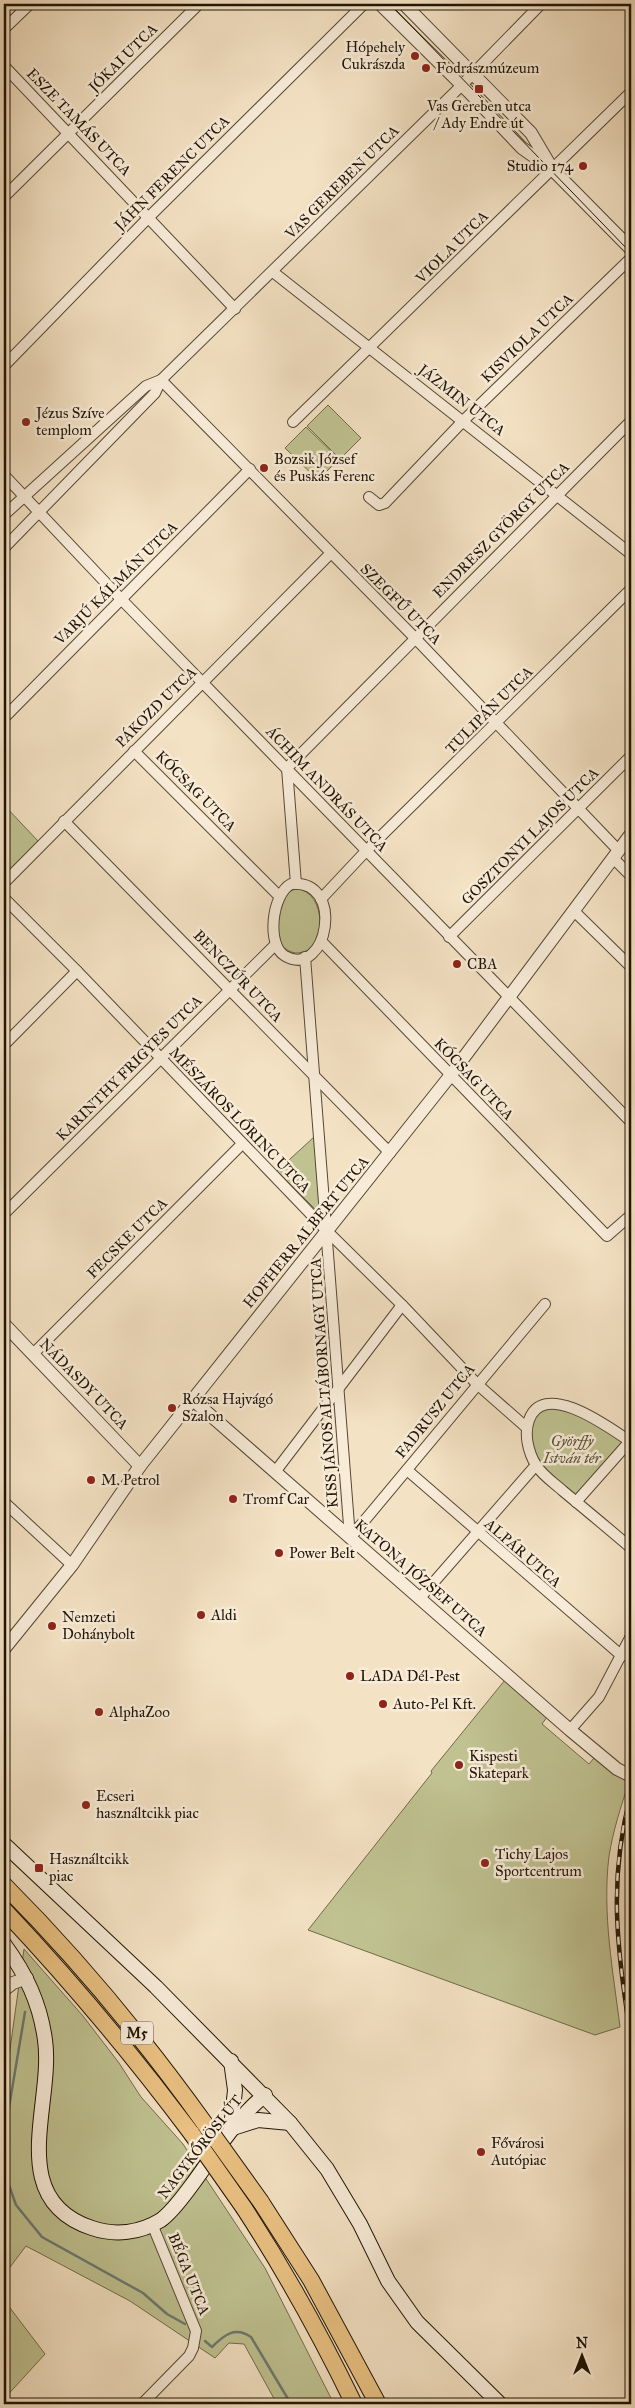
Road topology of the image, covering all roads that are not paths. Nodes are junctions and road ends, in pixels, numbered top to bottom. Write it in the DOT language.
graph roads {
  1 [pos="30,4"];
  2 [pos="199,4"];
  3 [pos="364,4"];
  4 [pos="380,4"];
  5 [pos="404,4"];
  6 [pos="542,4"];
  7 [pos="4,29"];
  8 [pos="4,66"];
  9 [pos="472,74"];
  10 [pos="461,86"];
  11 [pos="631,92"];
  12 [pos="69,133"];
  13 [pos="552,169"];
  14 [pos="4,197"];
  15 [pos="149,217"];
  16 [pos="631,249"];
  17 [pos="631,258"];
  18 [pos="273,272"];
  19 [pos="235,309"];
  20 [pos="371,348"];
  21 [pos="4,366"];
  22 [pos="161,380"];
  23 [pos="464,420"];
  24 [pos="631,421"];
  25 [pos="293,422"];
  26 [pos="250,469"];
  27 [pos="4,475"];
  28 [pos="557,495"];
  29 [pos="23,496"];
  30 [pos="369,497"];
  31 [pos="38,514"];
  32 [pos="4,515"];
  33 [pos="4,548"];
  34 [pos="330,554"];
  35 [pos="631,554"];
  36 [pos="631,589"];
  37 [pos="121,599"];
  38 [pos="415,638"];
  39 [pos="203,682"];
  40 [pos="4,718"];
  41 [pos="496,724"];
  42 [pos="134,751"];
  43 [pos="631,756"];
  44 [pos="287,768"];
  45 [pos="578,809"];
  46 [pos="64,821"];
  47 [pos="631,834"];
  48 [pos="366,851"];
  49 [pos="616,854"];
  50 [pos="631,876"];
  51 [pos="4,883"];
  52 [pos="296,884"];
  53 [pos="279,896"];
  54 [pos="4,898"];
  55 [pos="320,899"];
  56 [pos="574,911"];
  57 [pos="449,937"];
  58 [pos="322,942"];
  59 [pos="276,944"];
  60 [pos="304,958"];
  61 [pos="631,966"];
  62 [pos="77,971"];
  63 [pos="229,990"];
  64 [pos="509,997"];
  65 [pos="4,1045"];
  66 [pos="159,1058"];
  67 [pos="314,1075"];
  68 [pos="450,1076"];
  69 [pos="631,1122"];
  70 [pos="242,1144"];
  71 [pos="390,1153"];
  72 [pos="4,1214"];
  73 [pos="631,1215"];
  74 [pos="328,1232"];
  75 [pos="545,1304"];
  76 [pos="402,1305"];
  77 [pos="4,1324"];
  78 [pos="33,1354"];
  79 [pos="477,1384"];
  80 [pos="339,1387"];
  81 [pos="193,1400"];
  82 [pos="527,1428"];
  83 [pos="630,1441"];
  84 [pos="140,1466"];
  85 [pos="536,1466"];
  86 [pos="407,1470"];
  87 [pos="275,1472"];
  88 [pos="4,1502"];
  89 [pos="576,1502"];
  90 [pos="478,1533"];
  91 [pos="350,1538"];
  92 [pos="631,1548"];
  93 [pos="72,1565"];
  94 [pos="420,1598"];
  95 [pos="631,1636"];
  96 [pos="4,1649"];
  97 [pos="622,1656"];
  98 [pos="570,1730"];
  99 [pos="631,1776"];
  100 [pos="4,1844"];
  101 [pos="4,1885"];
  102 [pos="4,1910"];
  103 [pos="4,1944"];
  104 [pos="27,1978"];
  105 [pos="4,1990"];
  106 [pos="231,2061"];
  107 [pos="265,2095"];
  108 [pos="290,2123"];
  109 [pos="231,2129"];
  110 [pos="152,2224"];
  111 [pos="142,2404"];
  112 [pos="354,2404"];
  113 [pos="378,2404"];
  114 [pos="500,2404"];
  1 -- 7 [label="street"];
  2 -- 12 [label="street, JÓKAI UTCA"];
  3 -- 15 [label="street, JÁHN FERENC UTCA"];
  4 -- 10 [label="street"];
  5 -- 9 [label="street"];
  6 -- 9 [label="street, VAS GEREBEN UTCA"];
  8 -- 12 [label="street, ESZE TAMÁS UTCA"];
  9 -- 10 [label="street, VAS GEREBEN UTCA"];
  9 -- 13 [label="street"];
  10 -- 13 [label="street"];
  10 -- 18 [label="street, VAS GEREBEN UTCA"];
  11 -- 13 [label="street, VIOLA UTCA"];
  12 -- 14 [label="street, JÓKAI UTCA"];
  12 -- 15 [label="street, ESZE TAMÁS UTCA"];
  13 -- 16 [label="street"];
  13 -- 20 [label="street, VIOLA UTCA"];
  15 -- 19 [label="street, ESZE TAMÁS UTCA"];
  15 -- 21 [label="street, JÁHN FERENC UTCA"];
  17 -- 23 [label="street, KISVIOLA UTCA"];
  18 -- 19 [label="street, VAS GEREBEN UTCA"];
  18 -- 20 [label="street, JÁZMIN UTCA"];
  19 -- 22 [label="street, VAS GEREBEN UTCA"];
  20 -- 23 [label="street, JÁZMIN UTCA"];
  20 -- 25 [label="street, VIOLA UTCA"];
  22 -- 26 [label="street, SZEGFŰ UTCA"];
  22 -- 29 [label="street, VAS GEREBEN UTCA"];
  22 -- 31 [label="street, VAS GEREBEN UTCA"];
  23 -- 28 [label="street, JÁZMIN UTCA"];
  23 -- 30 [label="street, KISVIOLA UTCA"];
  24 -- 28 [label="street, ENDRESZ GYÖRGY UTCA"];
  26 -- 34 [label="street, SZEGFŰ UTCA"];
  26 -- 37 [label="street, VARJÚ KÁLMÁN UTCA"];
  27 -- 29 [label="street, ÁCHIM ANDRÁS UTCA"];
  28 -- 35 [label="street, JÁZMIN UTCA"];
  28 -- 38 [label="street, ENDRESZ GYÖRGY UTCA"];
  29 -- 31 [label="street, ÁCHIM ANDRÁS UTCA"];
  29 -- 32 [label="street, VAS GEREBEN UTCA"];
  31 -- 33 [label="street, VAS GEREBEN UTCA"];
  31 -- 37 [label="street, ÁCHIM ANDRÁS UTCA"];
  34 -- 38 [label="street, SZEGFŰ UTCA"];
  34 -- 39 [label="street, PÁKOZD UTCA"];
  36 -- 41 [label="street, TULIPÁN UTCA"];
  37 -- 39 [label="street, ÁCHIM ANDRÁS UTCA"];
  37 -- 40 [label="street, VARJÚ KÁLMÁN UTCA"];
  38 -- 41 [label="street, SZEGFŰ UTCA"];
  38 -- 44 [label="street, ENDRESZ GYÖRGY UTCA"];
  39 -- 42 [label="street, PÁKOZD UTCA"];
  39 -- 44 [label="street, ÁCHIM ANDRÁS UTCA"];
  41 -- 45 [label="street, SZEGFŰ UTCA"];
  41 -- 48 [label="street, TULIPÁN UTCA"];
  42 -- 46 [label="street, PÁKOZD UTCA"];
  42 -- 53 [label="street, KÓCSAG UTCA"];
  43 -- 45 [label="street, GOSZTONYI LAJOS UTCA"];
  44 -- 48 [label="street, ÁCHIM ANDRÁS UTCA"];
  44 -- 52 [label="street"];
  45 -- 49 [label="street, SZEGFŰ UTCA"];
  45 -- 57 [label="street, GOSZTONYI LAJOS UTCA"];
  46 -- 51 [label="street, PÁKOZD UTCA"];
  46 -- 63 [label="street, BENCZÚR UTCA"];
  47 -- 49 [label="street, HOFHERR ALBERT UTCA"];
  48 -- 55 [label="street"];
  48 -- 57 [label="street, ÁCHIM ANDRÁS UTCA"];
  49 -- 50 [label="street, SZEGFŰ UTCA"];
  49 -- 56 [label="street, HOFHERR ALBERT UTCA"];
  52 -- 53 [label="street"];
  52 -- 55 [label="street"];
  53 -- 59 [label="street"];
  54 -- 62 [label="street, MÉSZÁROS LŐRINC UTCA"];
  55 -- 58 [label="street"];
  56 -- 61 [label="street"];
  56 -- 64 [label="street, HOFHERR ALBERT UTCA"];
  57 -- 64 [label="street, ÁCHIM ANDRÁS UTCA"];
  58 -- 60 [label="street"];
  58 -- 68 [label="street, KÓCSAG UTCA"];
  59 -- 60 [label="street"];
  59 -- 63 [label="street, KARINTHY FRIGYES UTCA"];
  60 -- 67 [label="street, KISS JÁNOS ALTÁBORNAGY UTCA"];
  62 -- 65 [label="street"];
  62 -- 66 [label="street, MÉSZÁROS LŐRINC UTCA"];
  63 -- 66 [label="street, KARINTHY FRIGYES UTCA"];
  63 -- 67 [label="street, BENCZÚR UTCA"];
  64 -- 68 [label="street, HOFHERR ALBERT UTCA"];
  64 -- 69 [label="street, ÁCHIM ANDRÁS UTCA"];
  66 -- 70 [label="street, MÉSZÁROS LŐRINC UTCA"];
  66 -- 72 [label="street, KARINTHY FRIGYES UTCA"];
  67 -- 71 [label="street, BENCZÚR UTCA"];
  67 -- 74 [label="street, KISS JÁNOS ALTÁBORNAGY UTCA"];
  68 -- 71 [label="street, HOFHERR ALBERT UTCA"];
  68 -- 73 [label="street, KÓCSAG UTCA"];
  70 -- 74 [label="street, MÉSZÁROS LŐRINC UTCA"];
  70 -- 78 [label="street, FECSKE UTCA"];
  71 -- 74 [label="street, HOFHERR ALBERT UTCA"];
  74 -- 76 [label="street, MÉSZÁROS LŐRINC UTCA"];
  74 -- 80 [label="street, KISS JÁNOS ALTÁBORNAGY UTCA"];
  74 -- 81 [label="street, HOFHERR ALBERT UTCA"];
  75 -- 79 [label="street, FADRUSZ UTCA"];
  76 -- 79 [label="street, MÉSZÁROS LŐRINC UTCA"];
  76 -- 80 [label="street"];
  77 -- 78 [label="street, NÁDASDY UTCA"];
  78 -- 84 [label="street, NÁDASDY UTCA"];
  79 -- 82 [label="street, MÉSZÁROS LŐRINC UTCA"];
  79 -- 86 [label="street, FADRUSZ UTCA"];
  80 -- 87 [label="street"];
  80 -- 91 [label="street, KISS JÁNOS ALTÁBORNAGY UTCA"];
  81 -- 84 [label="street, HOFHERR ALBERT UTCA"];
  81 -- 87 [label="street, KATONA JÓZSEF UTCA"];
  82 -- 83 [label="street"];
  82 -- 85 [label="street"];
  83 -- 89 [label="street"];
  84 -- 93 [label="street, HOFHERR ALBERT UTCA"];
  85 -- 89 [label="street"];
  85 -- 90 [label="street"];
  86 -- 90 [label="street, ALPÁR UTCA"];
  86 -- 91 [label="street, FADRUSZ UTCA"];
  87 -- 91 [label="street, KATONA JÓZSEF UTCA"];
  88 -- 93 [label="street"];
  89 -- 92 [label="street"];
  90 -- 94 [label="street"];
  90 -- 97 [label="street, ALPÁR UTCA"];
  91 -- 94 [label="street, KATONA JÓZSEF UTCA"];
  93 -- 96 [label="street, HOFHERR ALBERT UTCA"];
  94 -- 98 [label="street, KATONA JÓZSEF UTCA"];
  95 -- 97 [label="street"];
  97 -- 98 [label="street"];
  98 -- 99 [label="street, KATONA JÓZSEF UTCA"];
  100 -- 106 [label="main road, NAGYKŐRÖSI ÚT"];
  101 -- 113 [label="main road, M5, bridge"];
  102 -- 112 [label="main road, M5, bridge"];
  103 -- 104 [label="main road, NAGYKŐRÖSI ÚT"];
  104 -- 105 [label="street"];
  104 -- 110 [label="main road, NAGYKŐRÖSI ÚT"];
  106 -- 107 [label="main road, NAGYKŐRÖSI ÚT"];
  106 -- 109 [label="main road"];
  107 -- 108 [label="main road, NAGYKŐRÖSI ÚT"];
  107 -- 109 [label="main road, NAGYKŐRÖSI ÚT"];
  108 -- 109 [label="main road"];
  108 -- 114 [label="main road, NAGYKŐRÖSI ÚT"];
  109 -- 110 [label="main road, NAGYKŐRÖSI ÚT"];
  110 -- 111 [label="street, BÉGA UTCA"];
}
